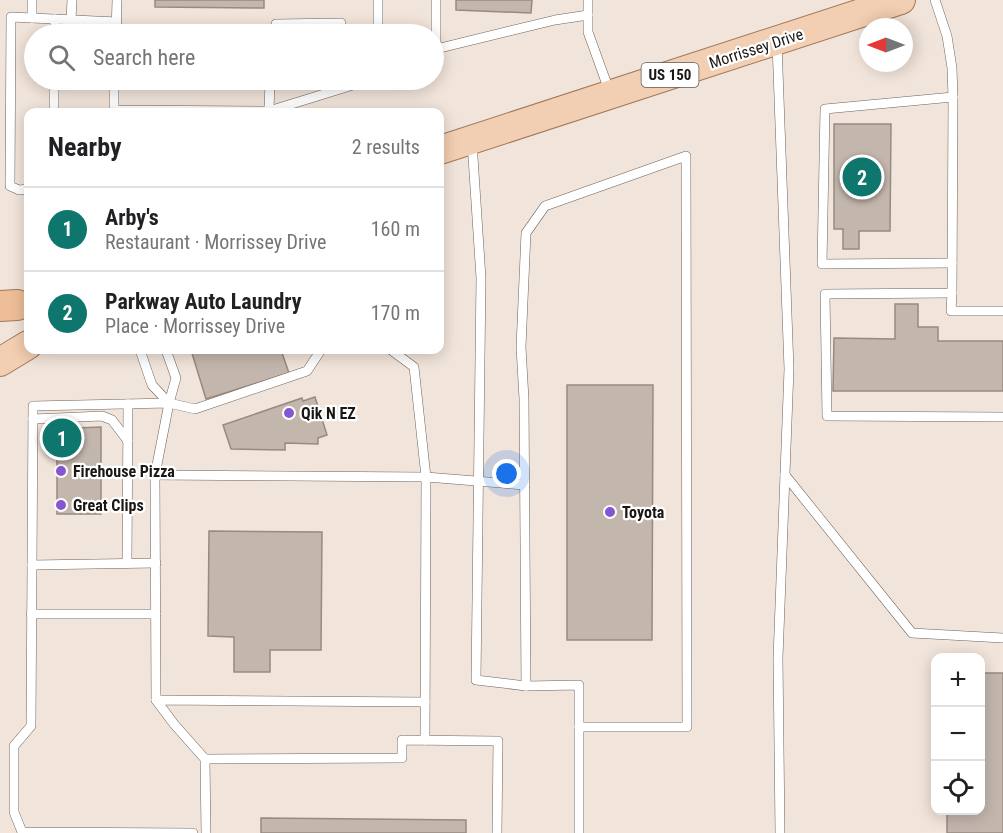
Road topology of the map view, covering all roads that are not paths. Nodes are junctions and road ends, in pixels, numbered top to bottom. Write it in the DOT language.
graph roads {
  1 [pos="32,0"];
  2 [pos="72,0"];
  3 [pos="117,0"];
  4 [pos="378,0"];
  5 [pos="436,0"];
  6 [pos="588,0"];
  7 [pos="901,0"];
  8 [pos="935,0"];
  9 [pos="588,15"];
  10 [pos="32,18"];
  11 [pos="56,19"];
  12 [pos="72,19"];
  13 [pos="117,22"];
  14 [pos="341,23"];
  15 [pos="56,24"];
  16 [pos="276,24"];
  17 [pos="378,24"];
  18 [pos="436,24"];
  19 [pos="777,41"];
  20 [pos="444,47"];
  21 [pos="54,90"];
  22 [pos="114,90"];
  23 [pos="270,90"];
  24 [pos="338,90"];
  25 [pos="610,95"];
  26 [pos="953,97"];
  27 [pos="54,108"];
  28 [pos="114,108"];
  29 [pos="269,108"];
  30 [pos="282,108"];
  31 [pos="472,140"];
  32 [pos="444,149"];
  33 [pos="24,189"];
  34 [pos="952,263"];
  35 [pos="952,293"];
  36 [pos="1003,311"];
  37 [pos="24,347"];
  38 [pos="142,354"];
  39 [pos="167,354"];
  40 [pos="318,354"];
  41 [pos="396,354"];
  42 [pos="0,362"];
  43 [pos="169,403"];
  44 [pos="128,404"];
  45 [pos="1003,417"];
  46 [pos="33,419"];
  47 [pos="128,441"];
  48 [pos="155,475"];
  49 [pos="785,476"];
  50 [pos="426,477"];
  51 [pos="479,481"];
  52 [pos="525,485"];
  53 [pos="127,563"];
  54 [pos="156,563"];
  55 [pos="32,565"];
  56 [pos="31,614"];
  57 [pos="156,614"];
  58 [pos="1003,638"];
  59 [pos="526,686"];
  60 [pos="156,700"];
  61 [pos="425,702"];
  62 [pos="579,727"];
  63 [pos="425,740"];
  64 [pos="205,759"];
  65 [pos="193,833"];
  66 [pos="206,833"];
  67 [pos="497,833"];
  68 [pos="579,833"];
  69 [pos="780,833"];
  1 -- 10 [label="lane"];
  2 -- 12 [label="lane"];
  3 -- 13 [label="lane"];
  4 -- 17 [label="lane"];
  5 -- 18 [label="lane"];
  6 -- 9 [label="lane"];
  7 -- 19 [label="main road, Morrissey Drive / US 150"];
  8 -- 26 [label="lane"];
  9 -- 20 [label="lane"];
  9 -- 25 [label="lane"];
  10 -- 11 [label="lane"];
  10 -- 33 [label="lane"];
  11 -- 12 [label="lane"];
  11 -- 15 [label="lane"];
  12 -- 13 [label="lane"];
  14 -- 16 [label="lane"];
  19 -- 25 [label="main road, Morrissey Drive / US 150"];
  19 -- 49 [label="lane"];
  21 -- 27 [label="lane"];
  22 -- 28 [label="lane"];
  23 -- 29 [label="lane"];
  24 -- 30 [label="lane"];
  25 -- 31 [label="main road, Morrissey Drive / US 150"];
  26 -- 34 [label="lane"];
  26 -- 34 [label="lane"];
  31 -- 32 [label="main road, Morrissey Drive / US 150"];
  31 -- 51 [label="lane"];
  34 -- 35 [label="lane"];
  35 -- 36 [label="lane"];
  35 -- 45 [label="lane"];
  37 -- 42 [label="main road"];
  38 -- 43 [label="lane"];
  39 -- 43 [label="lane"];
  40 -- 43 [label="lane"];
  41 -- 50 [label="lane"];
  43 -- 44 [label="lane"];
  43 -- 48 [label="lane"];
  44 -- 46 [label="lane"];
  44 -- 47 [label="lane"];
  46 -- 47 [label="lane"];
  46 -- 55 [label="lane"];
  47 -- 53 [label="lane"];
  48 -- 50 [label="lane"];
  48 -- 54 [label="lane"];
  49 -- 58 [label="lane"];
  49 -- 69 [label="lane"];
  50 -- 51 [label="lane"];
  50 -- 61 [label="lane"];
  51 -- 52 [label="lane"];
  51 -- 59 [label="lane"];
  52 -- 59 [label="lane"];
  52 -- 62 [label="lane"];
  53 -- 54 [label="lane"];
  53 -- 55 [label="lane"];
  54 -- 57 [label="lane"];
  55 -- 56 [label="lane"];
  56 -- 57 [label="lane"];
  56 -- 65 [label="lane"];
  57 -- 60 [label="lane"];
  59 -- 62 [label="lane"];
  60 -- 61 [label="lane"];
  60 -- 64 [label="lane"];
  61 -- 63 [label="lane"];
  62 -- 68 [label="lane"];
  63 -- 64 [label="lane"];
  63 -- 67 [label="lane"];
  64 -- 66 [label="lane"];
}
